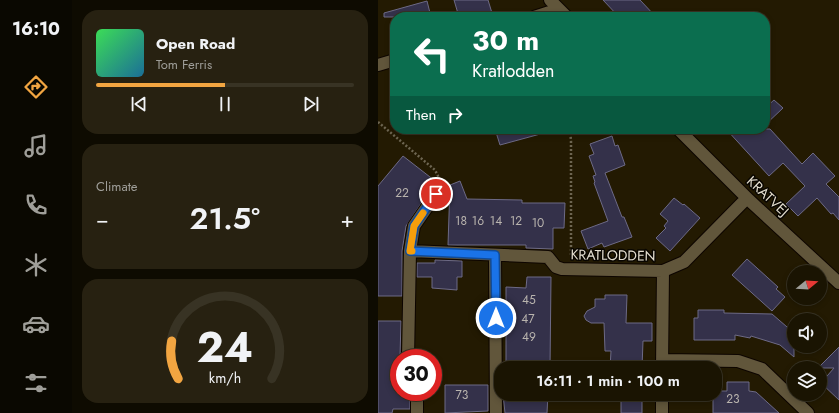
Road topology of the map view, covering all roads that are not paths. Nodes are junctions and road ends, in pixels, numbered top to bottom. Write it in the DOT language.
graph roads {
  1 [pos="550,0"];
  2 [pos="562,12"];
  3 [pos="390,62"];
  4 [pos="378,66"];
  5 [pos="683,134"];
  6 [pos="436,194"];
  7 [pos="747,198"];
  8 [pos="410,251"];
  9 [pos="495,255"];
  10 [pos="663,271"];
  11 [pos="839,283"];
  12 [pos="408,349"];
  13 [pos="662,361"];
  14 [pos="722,362"];
  15 [pos="417,401"];
  16 [pos="662,401"];
  17 [pos="417,413"];
  18 [pos="496,413"];
  19 [pos="662,413"];
  20 [pos="808,413"];
  1 -- 2 [label="street"];
  3 -- 4 [label="street"];
  5 -- 7 [label="street, KRATVEJ"];
  6 -- 8 [label="street"];
  7 -- 10 [label="street, KRATLODDEN"];
  7 -- 11 [label="street, KRATVEJ"];
  8 -- 9 [label="street, KRATLODDEN"];
  8 -- 12 [label="street"];
  9 -- 10 [label="street, KRATLODDEN"];
  9 -- 18 [label="street"];
  10 -- 13 [label="street, KRATLODDEN"];
  14 -- 20 [label="street, KRATLODDEN"];
  15 -- 17 [label="street"];
  16 -- 19 [label="street"];
}
